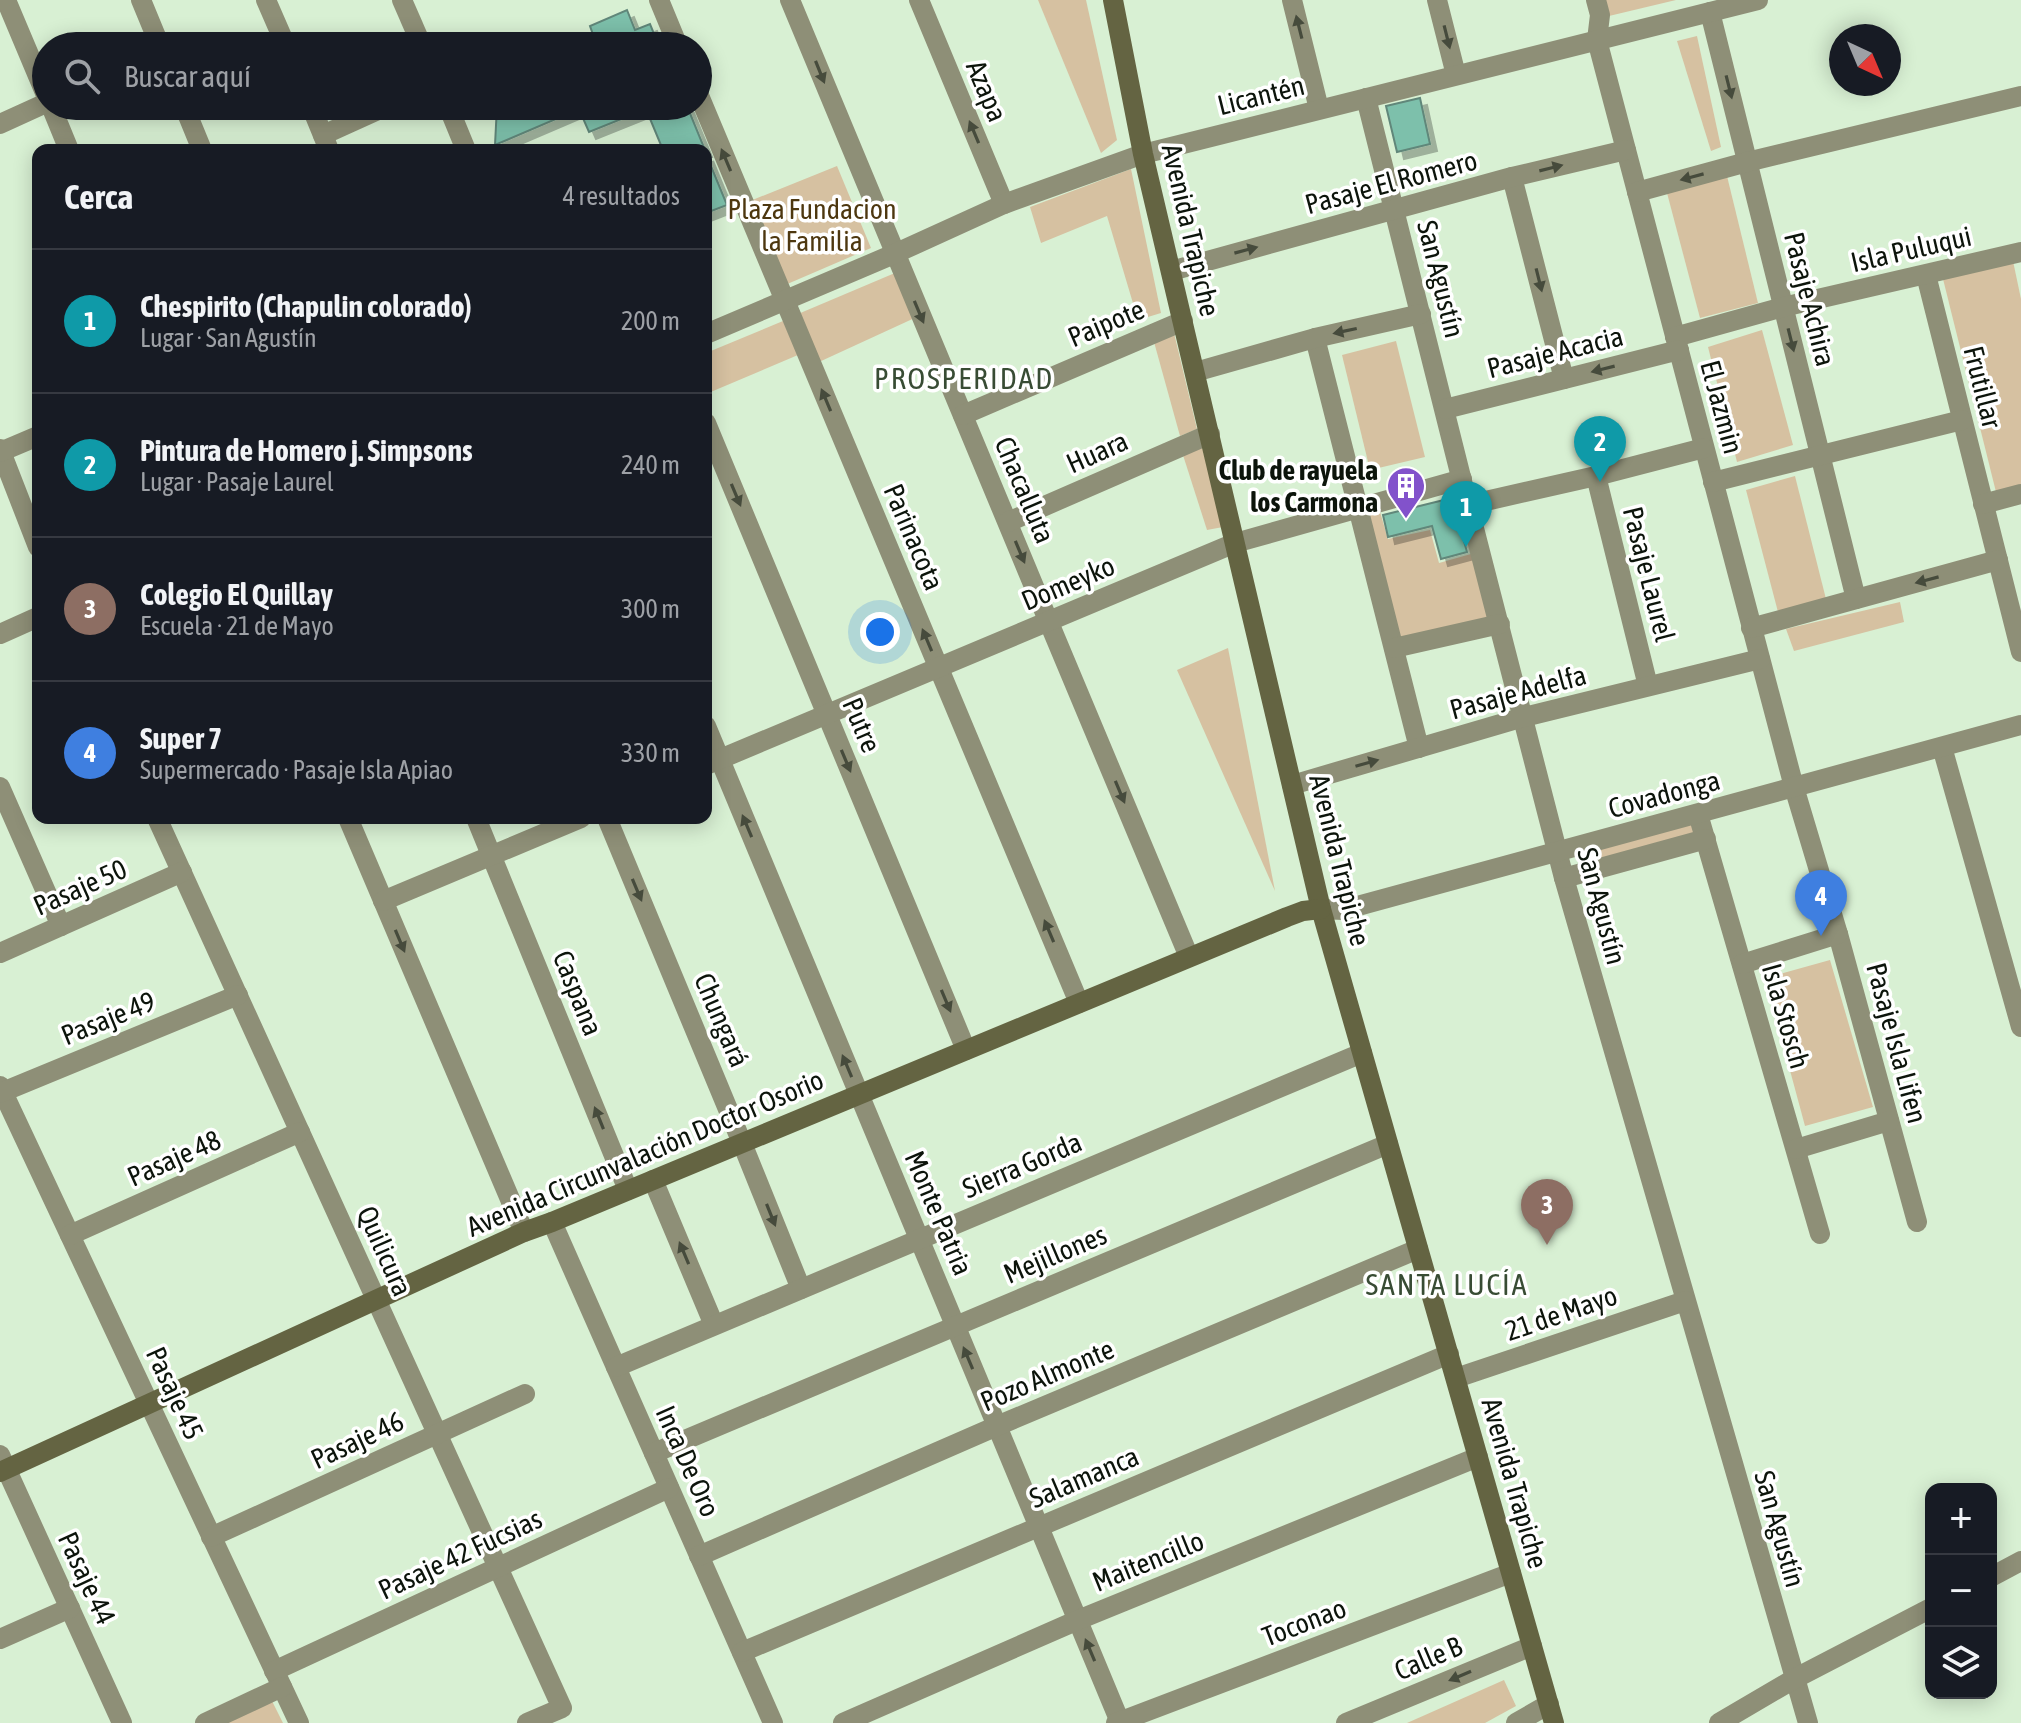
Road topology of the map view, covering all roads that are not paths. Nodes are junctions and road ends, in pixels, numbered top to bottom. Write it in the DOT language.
graph roads {
  1 [pos="6,0"];
  2 [pos="141,0"];
  3 [pos="266,0"];
  4 [pos="402,0"];
  5 [pos="790,0"];
  6 [pos="919,0"];
  7 [pos="1113,0"];
  8 [pos="1292,0"];
  9 [pos="1437,0"];
  10 [pos="1596,0"];
  11 [pos="1758,0"];
  12 [pos="666,2"];
  13 [pos="1710,12"];
  14 [pos="154,32"];
  15 [pos="280,32"];
  16 [pos="416,32"];
  17 [pos="674,32"];
  18 [pos="1597,40"];
  19 [pos="32,62"];
  20 [pos="1456,75"];
  21 [pos="2021,96"];
  22 [pos="1366,98"];
  23 [pos="1319,109"];
  24 [pos="32,111"];
  25 [pos="55,120"];
  26 [pos="190,120"];
  27 [pos="317,120"];
  28 [pos="364,120"];
  29 [pos="454,120"];
  30 [pos="709,120"];
  31 [pos="0,124"];
  32 [pos="326,143"];
  33 [pos="66,144"];
  34 [pos="200,144"];
  35 [pos="464,144"];
  36 [pos="1626,150"];
  37 [pos="1143,154"];
  38 [pos="1747,162"];
  39 [pos="1512,177"];
  40 [pos="1637,192"];
  41 [pos="1004,204"];
  42 [pos="1395,210"];
  43 [pos="2021,252"];
  44 [pos="894,254"];
  45 [pos="1171,271"];
  46 [pos="1926,275"];
  47 [pos="785,301"];
  48 [pos="1783,307"];
  49 [pos="1421,314"];
  50 [pos="1183,321"];
  51 [pos="712,331"];
  52 [pos="1315,338"];
  53 [pos="1677,343"];
  54 [pos="1195,372"];
  55 [pos="1564,379"];
  56 [pos="1445,409"];
  57 [pos="963,415"];
  58 [pos="1962,420"];
  59 [pos="1210,434"];
  60 [pos="712,437"];
  61 [pos="32,438"];
  62 [pos="1704,448"];
  63 [pos="0,451"];
  64 [pos="1820,455"];
  65 [pos="1596,476"];
  66 [pos="1462,479"];
  67 [pos="1713,482"];
  68 [pos="2021,494"];
  69 [pos="1983,504"];
  70 [pos="1468,505"];
  71 [pos="1357,509"];
  72 [pos="1008,522"];
  73 [pos="32,532"];
  74 [pos="1235,543"];
  75 [pos="1998,560"];
  76 [pos="1856,599"];
  77 [pos="32,620"];
  78 [pos="1049,621"];
  79 [pos="1500,624"];
  80 [pos="1751,628"];
  81 [pos="0,634"];
  82 [pos="1394,648"];
  83 [pos="2021,652"];
  84 [pos="1760,659"];
  85 [pos="939,668"];
  86 [pos="1648,686"];
  87 [pos="827,714"];
  88 [pos="1524,717"];
  89 [pos="2021,725"];
  90 [pos="1942,747"];
  91 [pos="1419,748"];
  92 [pos="713,762"];
  93 [pos="1292,785"];
  94 [pos="0,787"];
  95 [pos="1794,787"];
  96 [pos="1698,814"];
  97 [pos="160,824"];
  98 [pos="351,824"];
  99 [pos="478,824"];
  100 [pos="567,824"];
  101 [pos="609,824"];
  102 [pos="1706,839"];
  103 [pos="1558,852"];
  104 [pos="491,856"];
  105 [pos="182,872"];
  106 [pos="1564,878"];
  107 [pos="383,901"];
  108 [pos="1321,909"];
  109 [pos="61,926"];
  110 [pos="1838,934"];
  111 [pos="0,953"];
  112 [pos="1189,957"];
  113 [pos="1742,964"];
  114 [pos="238,995"];
  115 [pos="1079,1003"];
  116 [pos="2021,1027"];
  117 [pos="966,1050"];
  118 [pos="1362,1053"];
  119 [pos="1,1090"];
  120 [pos="859,1094"];
  121 [pos="1889,1121"];
  122 [pos="300,1132"];
  123 [pos="742,1143"];
  124 [pos="1388,1144"];
  125 [pos="1796,1149"];
  126 [pos="653,1180"];
  127 [pos="628,1190"];
  128 [pos="552,1222"];
  129 [pos="1917,1222"];
  130 [pos="524,1232"];
  131 [pos="1820,1234"];
  132 [pos="70,1235"];
  133 [pos="919,1239"];
  134 [pos="1418,1249"];
  135 [pos="801,1289"];
  136 [pos="376,1300"];
  137 [pos="1685,1301"];
  138 [pos="714,1325"];
  139 [pos="955,1326"];
  140 [pos="1449,1354"];
  141 [pos="616,1367"];
  142 [pos="1456,1378"];
  143 [pos="525,1394"];
  144 [pos="149,1404"];
  145 [pos="997,1426"];
  146 [pos="437,1434"];
  147 [pos="654,1453"];
  148 [pos="1478,1457"];
  149 [pos="2,1466"];
  150 [pos="669,1488"];
  151 [pos="1038,1526"];
  152 [pos="211,1537"];
  153 [pos="699,1556"];
  154 [pos="2021,1561"];
  155 [pos="498,1567"];
  156 [pos="1511,1573"];
  157 [pos="1997,1574"];
  158 [pos="70,1608"];
  159 [pos="1925,1611"];
  160 [pos="1078,1620"];
  161 [pos="0,1639"];
  162 [pos="1532,1646"];
  163 [pos="742,1652"];
  164 [pos="278,1679"];
  165 [pos="1794,1679"];
  166 [pos="1551,1714"];
  167 [pos="1118,1722"];
  168 [pos="122,1723"];
  169 [pos="205,1723"];
  170 [pos="299,1723"];
  171 [pos="527,1723"];
  172 [pos="773,1723"];
  173 [pos="843,1723"];
  174 [pos="1346,1723"];
  175 [pos="1516,1723"];
  176 [pos="1719,1723"];
  177 [pos="1808,1723"];
  1 -- 19 [label="street"];
  2 -- 14 [label="street"];
  3 -- 15 [label="street"];
  4 -- 16 [label="street"];
  5 -- 44 [label="street, Chacalluta, one-way"];
  41 -- 6 [label="street, Azapa, one-way"];
  7 -- 37 [label="street, Avenida Trapiche"];
  23 -- 8 [label="street, one-way"];
  9 -- 20 [label="street, one-way"];
  10 -- 18 [label="street, El Jazmin"];
  11 -- 13 [label="street, Licantén"];
  12 -- 17 [label="street"];
  13 -- 18 [label="street, Licantén"];
  13 -- 38 [label="street, Pasaje Achira, one-way"];
  18 -- 20 [label="street, Licantén"];
  18 -- 36 [label="street, El Jazmin"];
  20 -- 22 [label="street, Licantén"];
  21 -- 38 [label="street"];
  22 -- 23 [label="street, Licantén"];
  22 -- 42 [label="street, San Agustín"];
  23 -- 37 [label="street, Licantén"];
  24 -- 31 [label="street"];
  25 -- 33 [label="street"];
  26 -- 34 [label="street"];
  27 -- 32 [label="street"];
  28 -- 32 [label="street"];
  29 -- 35 [label="street"];
  47 -- 30 [label="street, Parinacota, one-way"];
  39 -- 36 [label="street, Pasaje El Romero, one-way"];
  36 -- 40 [label="street, El Jazmin"];
  37 -- 41 [label="street, Licantén"];
  37 -- 45 [label="street, Avenida Trapiche"];
  38 -- 40 [label="street, one-way"];
  38 -- 48 [label="street, Pasaje Achira"];
  39 -- 42 [label="street, Pasaje El Romero"];
  39 -- 55 [label="street, one-way"];
  40 -- 53 [label="street, El Jazmin"];
  41 -- 44 [label="street, Licantén"];
  45 -- 42 [label="street, Pasaje El Romero, one-way"];
  42 -- 49 [label="street, San Agustín"];
  43 -- 46 [label="street, Isla Puluqui"];
  44 -- 47 [label="street, Licantén"];
  44 -- 57 [label="street, Chacalluta, one-way"];
  45 -- 50 [label="street, Avenida Trapiche"];
  46 -- 48 [label="street, Isla Puluqui"];
  46 -- 58 [label="street, Frutillar"];
  47 -- 51 [label="street, Licantén"];
  85 -- 47 [label="street, Parinacota, one-way"];
  48 -- 53 [label="street, Isla Puluqui"];
  48 -- 64 [label="street, Pasaje Achira, one-way"];
  49 -- 52 [label="street, one-way"];
  49 -- 56 [label="street, San Agustín"];
  50 -- 54 [label="street, Avenida Trapiche"];
  50 -- 57 [label="street, Paipote"];
  52 -- 54 [label="street"];
  52 -- 71 [label="street"];
  53 -- 55 [label="street, Pasaje Acacia, one-way"];
  53 -- 62 [label="street, El Jazmin"];
  54 -- 59 [label="street, Avenida Trapiche"];
  55 -- 56 [label="street, Pasaje Acacia"];
  56 -- 66 [label="street, San Agustín"];
  57 -- 72 [label="street, Chacalluta"];
  58 -- 64 [label="street"];
  58 -- 69 [label="street, Frutillar"];
  59 -- 72 [label="street, Huara"];
  59 -- 74 [label="street, Avenida Trapiche"];
  60 -- 87 [label="street, Putre, one-way"];
  61 -- 63 [label="street"];
  62 -- 65 [label="street"];
  62 -- 67 [label="street, El Jazmin"];
  63 -- 73 [label="street"];
  64 -- 67 [label="street"];
  64 -- 76 [label="street, Pasaje Achira"];
  65 -- 70 [label="street"];
  65 -- 86 [label="street, Pasaje Laurel"];
  66 -- 70 [label="street, San Agustín"];
  66 -- 71 [label="street, Domeyko"];
  67 -- 80 [label="street, El Jazmin"];
  68 -- 69 [label="street"];
  69 -- 75 [label="street, Frutillar"];
  70 -- 79 [label="street, San Agustín"];
  71 -- 74 [label="street, Domeyko"];
  71 -- 82 [label="street"];
  72 -- 78 [label="street, Chacalluta, one-way"];
  74 -- 78 [label="street, Domeyko"];
  74 -- 93 [label="street, Avenida Trapiche"];
  75 -- 76 [label="street, one-way"];
  75 -- 83 [label="street, Frutillar"];
  76 -- 80 [label="street"];
  77 -- 81 [label="street"];
  78 -- 85 [label="street, Domeyko"];
  78 -- 112 [label="street, Chacalluta, one-way"];
  79 -- 82 [label="street"];
  79 -- 88 [label="street, San Agustín"];
  80 -- 84 [label="street, El Jazmin"];
  82 -- 91 [label="street"];
  84 -- 86 [label="street, Pasaje Adelfa"];
  84 -- 95 [label="street, El Jazmin"];
  85 -- 87 [label="street, Domeyko"];
  115 -- 85 [label="street, Parinacota, one-way"];
  86 -- 88 [label="street, Pasaje Adelfa"];
  87 -- 92 [label="street, Domeyko"];
  87 -- 117 [label="street, Putre, one-way"];
  88 -- 91 [label="street, Pasaje Adelfa"];
  88 -- 103 [label="street, San Agustín"];
  89 -- 90 [label="street, Covadonga"];
  90 -- 95 [label="street, Covadonga"];
  90 -- 116 [label="street"];
  93 -- 91 [label="street, Pasaje Adelfa, one-way"];
  120 -- 92 [label="street, Monte Patria, one-way"];
  93 -- 108 [label="street, Avenida Trapiche"];
  94 -- 109 [label="street"];
  95 -- 96 [label="street, Covadonga"];
  95 -- 110 [label="street, Pasaje Isla Lifen"];
  96 -- 102 [label="street, Isla Stosch"];
  96 -- 103 [label="street, Covadonga"];
  97 -- 105 [label="street, Quilicura"];
  98 -- 107 [label="street"];
  99 -- 104 [label="street, Caspana"];
  100 -- 104 [label="street"];
  101 -- 123 [label="street, Chungará, one-way"];
  102 -- 106 [label="street"];
  102 -- 113 [label="street, Isla Stosch"];
  103 -- 106 [label="street, San Agustín"];
  103 -- 108 [label="street, Covadonga"];
  104 -- 107 [label="street"];
  127 -- 104 [label="street, Caspana, one-way"];
  105 -- 109 [label="street, Pasaje 50"];
  105 -- 114 [label="street, Quilicura"];
  106 -- 137 [label="street, San Agustín"];
  107 -- 130 [label="street, one-way"];
  108 -- 112 [label="street, Avenida Circunvalación Doctor Osorio"];
  108 -- 118 [label="street, Avenida Trapiche"];
  109 -- 111 [label="street, Pasaje 50"];
  110 -- 113 [label="street"];
  110 -- 121 [label="street, Pasaje Isla Lifen"];
  112 -- 115 [label="street, Avenida Circunvalación Doctor Osorio"];
  113 -- 125 [label="street, Isla Stosch"];
  114 -- 119 [label="street, Pasaje 49"];
  114 -- 122 [label="street, Quilicura"];
  115 -- 117 [label="street, Avenida Circunvalación Doctor Osorio"];
  117 -- 120 [label="street, Avenida Circunvalación Doctor Osorio"];
  118 -- 124 [label="street, Avenida Trapiche"];
  118 -- 133 [label="street, Sierra Gorda"];
  119 -- 132 [label="street, Pasaje 45"];
  120 -- 123 [label="street, Avenida Circunvalación Doctor Osorio"];
  120 -- 133 [label="street, Monte Patria"];
  121 -- 125 [label="street"];
  121 -- 129 [label="street, Pasaje Isla Lifen"];
  122 -- 132 [label="street, Pasaje 48"];
  122 -- 136 [label="street, Quilicura"];
  123 -- 126 [label="street, Avenida Circunvalación Doctor Osorio"];
  123 -- 135 [label="street, Chungará, one-way"];
  124 -- 134 [label="street, Avenida Trapiche"];
  124 -- 139 [label="street, Mejillones"];
  125 -- 131 [label="street, Isla Stosch"];
  126 -- 127 [label="street, Avenida Circunvalación Doctor Osorio"];
  138 -- 126 [label="street, one-way"];
  127 -- 128 [label="street, Avenida Circunvalación Doctor Osorio"];
  128 -- 130 [label="street, Avenida Circunvalación Doctor Osorio"];
  128 -- 141 [label="street, Inca De Oro"];
  130 -- 136 [label="street, Avenida Circunvalación Doctor Osorio"];
  132 -- 144 [label="street, Pasaje 45"];
  133 -- 135 [label="street, Sierra Gorda"];
  133 -- 139 [label="street, Monte Patria"];
  134 -- 140 [label="street, Avenida Trapiche"];
  134 -- 145 [label="street, Pozo Almonte"];
  135 -- 138 [label="street, Sierra Gorda"];
  136 -- 144 [label="street, Avenida Circunvalación Doctor Osorio"];
  136 -- 146 [label="street, Quilicura"];
  137 -- 142 [label="street, 21 de Mayo"];
  137 -- 165 [label="street, San Agustín"];
  138 -- 141 [label="street, Sierra Gorda"];
  145 -- 139 [label="street, Monte Patria, one-way"];
  139 -- 147 [label="street, Mejillones"];
  140 -- 142 [label="street, Avenida Trapiche"];
  140 -- 151 [label="street, Salamanca"];
  141 -- 147 [label="street, Inca De Oro"];
  142 -- 148 [label="street, Avenida Trapiche"];
  143 -- 146 [label="street, Pasaje 46"];
  144 -- 149 [label="street, Avenida Circunvalación Doctor Osorio"];
  144 -- 152 [label="street, Pasaje 45"];
  145 -- 151 [label="street, Monte Patria"];
  145 -- 153 [label="street, Pozo Almonte"];
  146 -- 152 [label="street, Pasaje 46"];
  146 -- 155 [label="street, Quilicura"];
  147 -- 150 [label="street, Inca De Oro"];
  148 -- 156 [label="street, Avenida Trapiche"];
  148 -- 160 [label="street, Maitencillo"];
  149 -- 158 [label="street, Pasaje 44"];
  150 -- 153 [label="street, Inca De Oro"];
  150 -- 155 [label="street, Pasaje 42 Fucsias"];
  151 -- 160 [label="street, Monte Patria"];
  151 -- 163 [label="street, Salamanca"];
  152 -- 164 [label="street, Pasaje 45"];
  153 -- 163 [label="street, Inca De Oro"];
  154 -- 157 [label="street"];
  155 -- 164 [label="street, Pasaje 42 Fucsias"];
  155 -- 171 [label="street, Quilicura"];
  156 -- 162 [label="street, Avenida Trapiche"];
  156 -- 167 [label="street, Toconao"];
  158 -- 161 [label="street"];
  158 -- 168 [label="street, Pasaje 44"];
  159 -- 165 [label="street"];
  167 -- 160 [label="street, Monte Patria, one-way"];
  160 -- 173 [label="street, Maitencillo"];
  162 -- 166 [label="street, Avenida Trapiche"];
  162 -- 174 [label="street, Calle B, one-way"];
  163 -- 172 [label="street, Inca De Oro"];
  164 -- 169 [label="street, Pasaje 42 Fucsias"];
  164 -- 170 [label="street, Pasaje 45"];
  165 -- 176 [label="street"];
  165 -- 177 [label="street, San Agustín"];
  166 -- 175 [label="street"];
}
